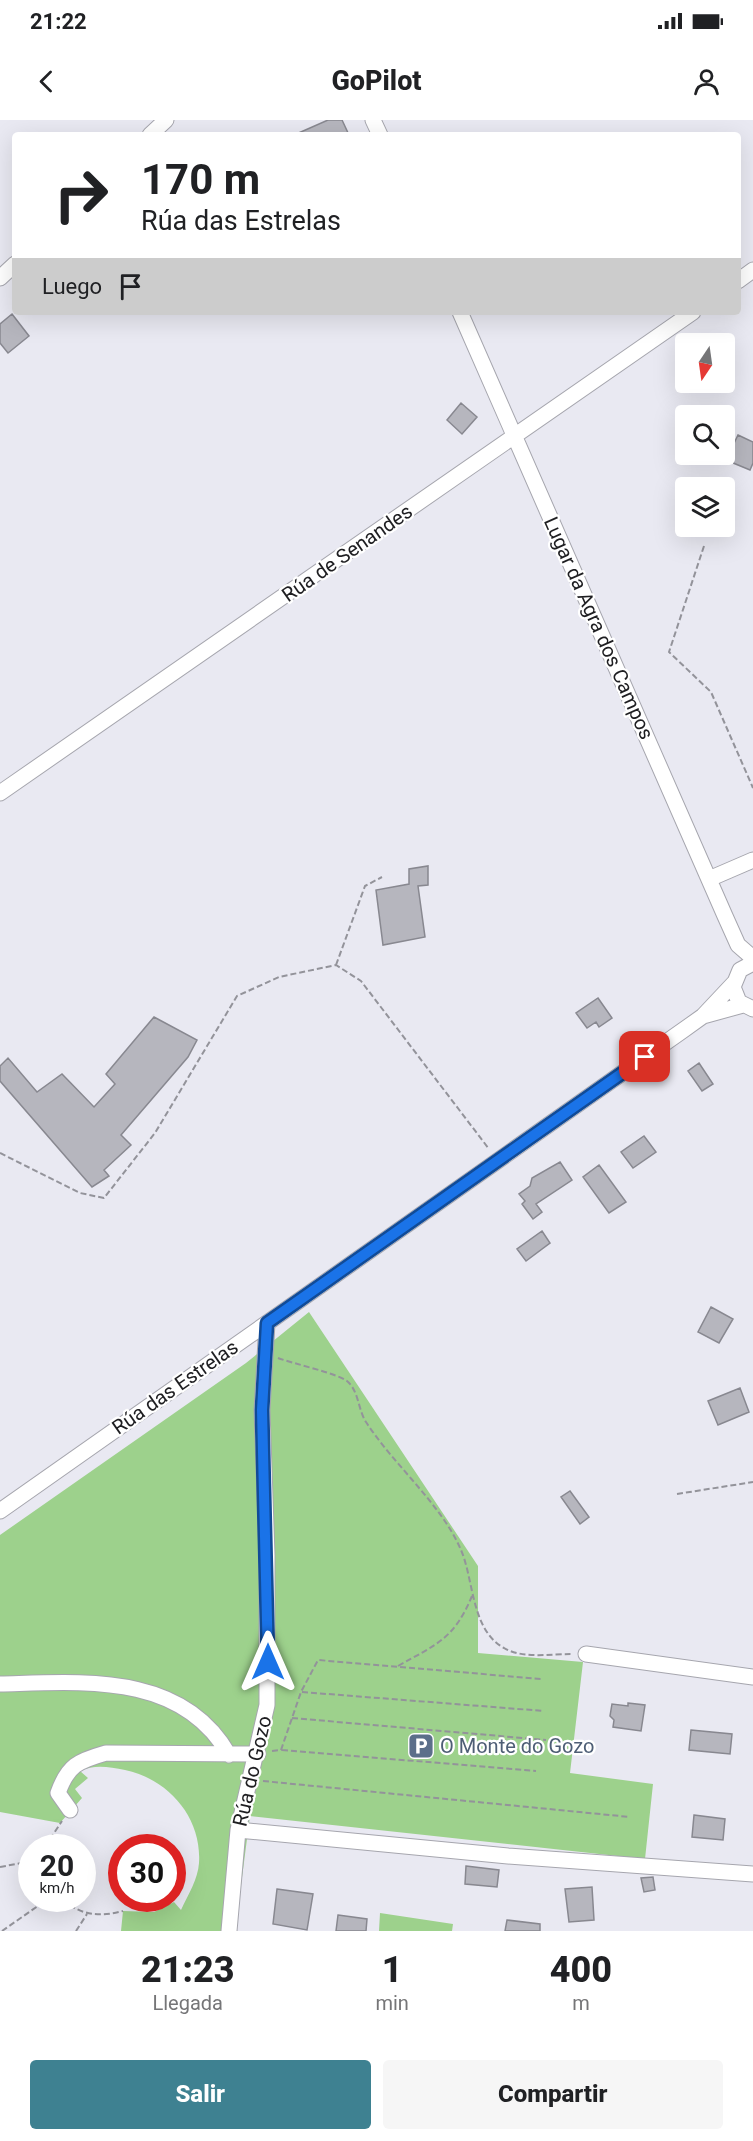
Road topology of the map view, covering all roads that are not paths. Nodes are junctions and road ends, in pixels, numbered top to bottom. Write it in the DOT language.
graph roads {
  1 [pos="166,120"];
  2 [pos="153,132"];
  3 [pos="12,267"];
  4 [pos="0,278"];
  5 [pos="460,315"];
  6 [pos="689,315"];
  7 [pos="515,435"];
  8 [pos="0,793"];
  9 [pos="753,860"];
  10 [pos="709,879"];
  11 [pos="738,945"];
  12 [pos="753,958"];
  13 [pos="753,963"];
  14 [pos="736,978"];
  15 [pos="748,1007"];
  16 [pos="703,1016"];
  17 [pos="267,1323"];
  18 [pos="0,1510"];
  19 [pos="586,1654"];
  20 [pos="753,1677"];
  21 [pos="0,1684"];
  22 [pos="258,1754"];
  23 [pos="229,1755"];
  24 [pos="70,1810"];
  25 [pos="238,1830"];
  26 [pos="753,1874"];
  27 [pos="229,1931"];
  1 -- 2 [label="street"];
  3 -- 4 [label="street"];
  5 -- 7 [label="street, Lugar da Agra dos Campos"];
  6 -- 7 [label="street, Rúa de Senandes"];
  7 -- 8 [label="street, Rúa de Senandes"];
  7 -- 10 [label="street, Lugar da Agra dos Campos"];
  9 -- 10 [label="street"];
  10 -- 11 [label="street, Lugar da Agra dos Campos"];
  11 -- 12 [label="street, Lugar da Agra dos Campos"];
  11 -- 14 [label="street, Lugar da Agra dos Campos"];
  13 -- 14 [label="street, Rúa das Estrelas"];
  14 -- 15 [label="street"];
  14 -- 16 [label="street, Rúa das Estrelas"];
  15 -- 16 [label="street, Rúa das Estrelas"];
  16 -- 17 [label="street, Rúa das Estrelas"];
  17 -- 18 [label="street, Rúa das Estrelas"];
  17 -- 22 [label="street, Rúa do Gozo"];
  19 -- 20 [label="street"];
  21 -- 23 [label="street"];
  22 -- 23 [label="street"];
  22 -- 25 [label="street, Rúa do Gozo"];
  23 -- 24 [label="street"];
  25 -- 26 [label="street"];
  25 -- 27 [label="street, Rúa do Gozo"];
}
